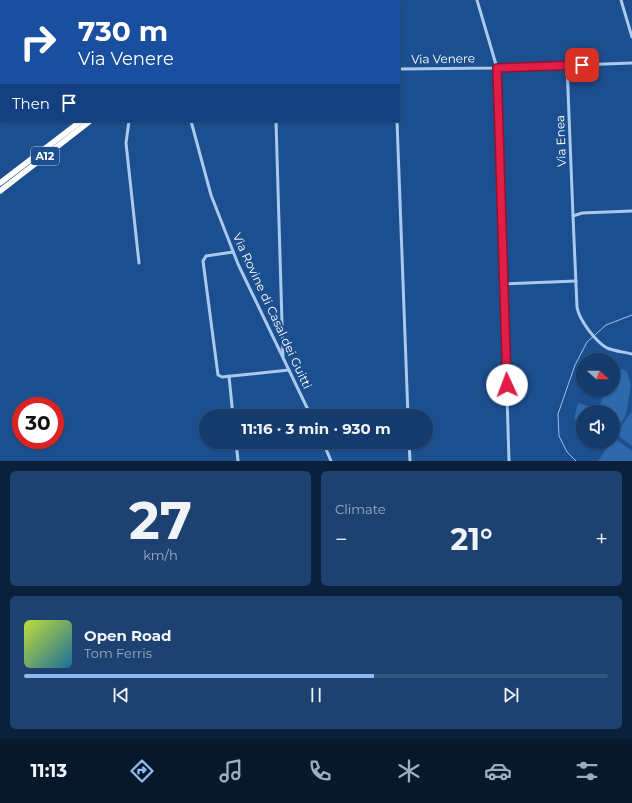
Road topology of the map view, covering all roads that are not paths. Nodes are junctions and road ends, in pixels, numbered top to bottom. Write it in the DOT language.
graph roads {
  1 [pos="477,0"];
  2 [pos="621,0"];
  3 [pos="632,37"];
  4 [pos="632,63"];
  5 [pos="567,65"];
  6 [pos="497,68"];
  7 [pos="400,69"];
  8 [pos="80,122"];
  9 [pos="89,122"];
  10 [pos="129,122"];
  11 [pos="191,122"];
  12 [pos="276,122"];
  13 [pos="397,122"];
  14 [pos="0,183"];
  15 [pos="0,191"];
  16 [pos="632,211"];
  17 [pos="574,216"];
  18 [pos="233,252"];
  19 [pos="140,263"];
  20 [pos="576,281"];
  21 [pos="504,284"];
  22 [pos="632,354"];
  23 [pos="283,358"];
  24 [pos="289,370"];
  25 [pos="229,376"];
  26 [pos="232,409"];
  27 [pos="308,409"];
  28 [pos="408,409"];
  29 [pos="237,449"];
  30 [pos="326,449"];
  31 [pos="409,449"];
  32 [pos="238,461"];
  33 [pos="331,461"];
  34 [pos="410,461"];
  35 [pos="509,461"];
  1 -- 6 [label="street"];
  2 -- 3 [label="street"];
  4 -- 5 [label="street, Via Venere"];
  5 -- 6 [label="street, Via Venere"];
  5 -- 17 [label="street, Via Enea"];
  6 -- 7 [label="street, Via Venere"];
  6 -- 21 [label="street"];
  8 -- 14 [label="highway, A12"];
  9 -- 15 [label="highway, A12"];
  10 -- 19 [label="street"];
  11 -- 18 [label="street, Via Rovine di Casal dei Guitti"];
  12 -- 23 [label="street"];
  13 -- 28 [label="street"];
  16 -- 17 [label="street"];
  17 -- 20 [label="street, Via Enea"];
  18 -- 23 [label="street, Via Rovine di Casal dei Guitti"];
  18 -- 25 [label="street"];
  20 -- 21 [label="street"];
  20 -- 22 [label="street, Via Enea"];
  21 -- 35 [label="street"];
  23 -- 24 [label="street, Via Rovine di Casal dei Guitti"];
  24 -- 25 [label="street"];
  24 -- 27 [label="street, Via Rovine di Casal dei Guitti"];
  25 -- 26 [label="street"];
  29 -- 32 [label="street"];
  30 -- 33 [label="street"];
  31 -- 34 [label="street"];
}
